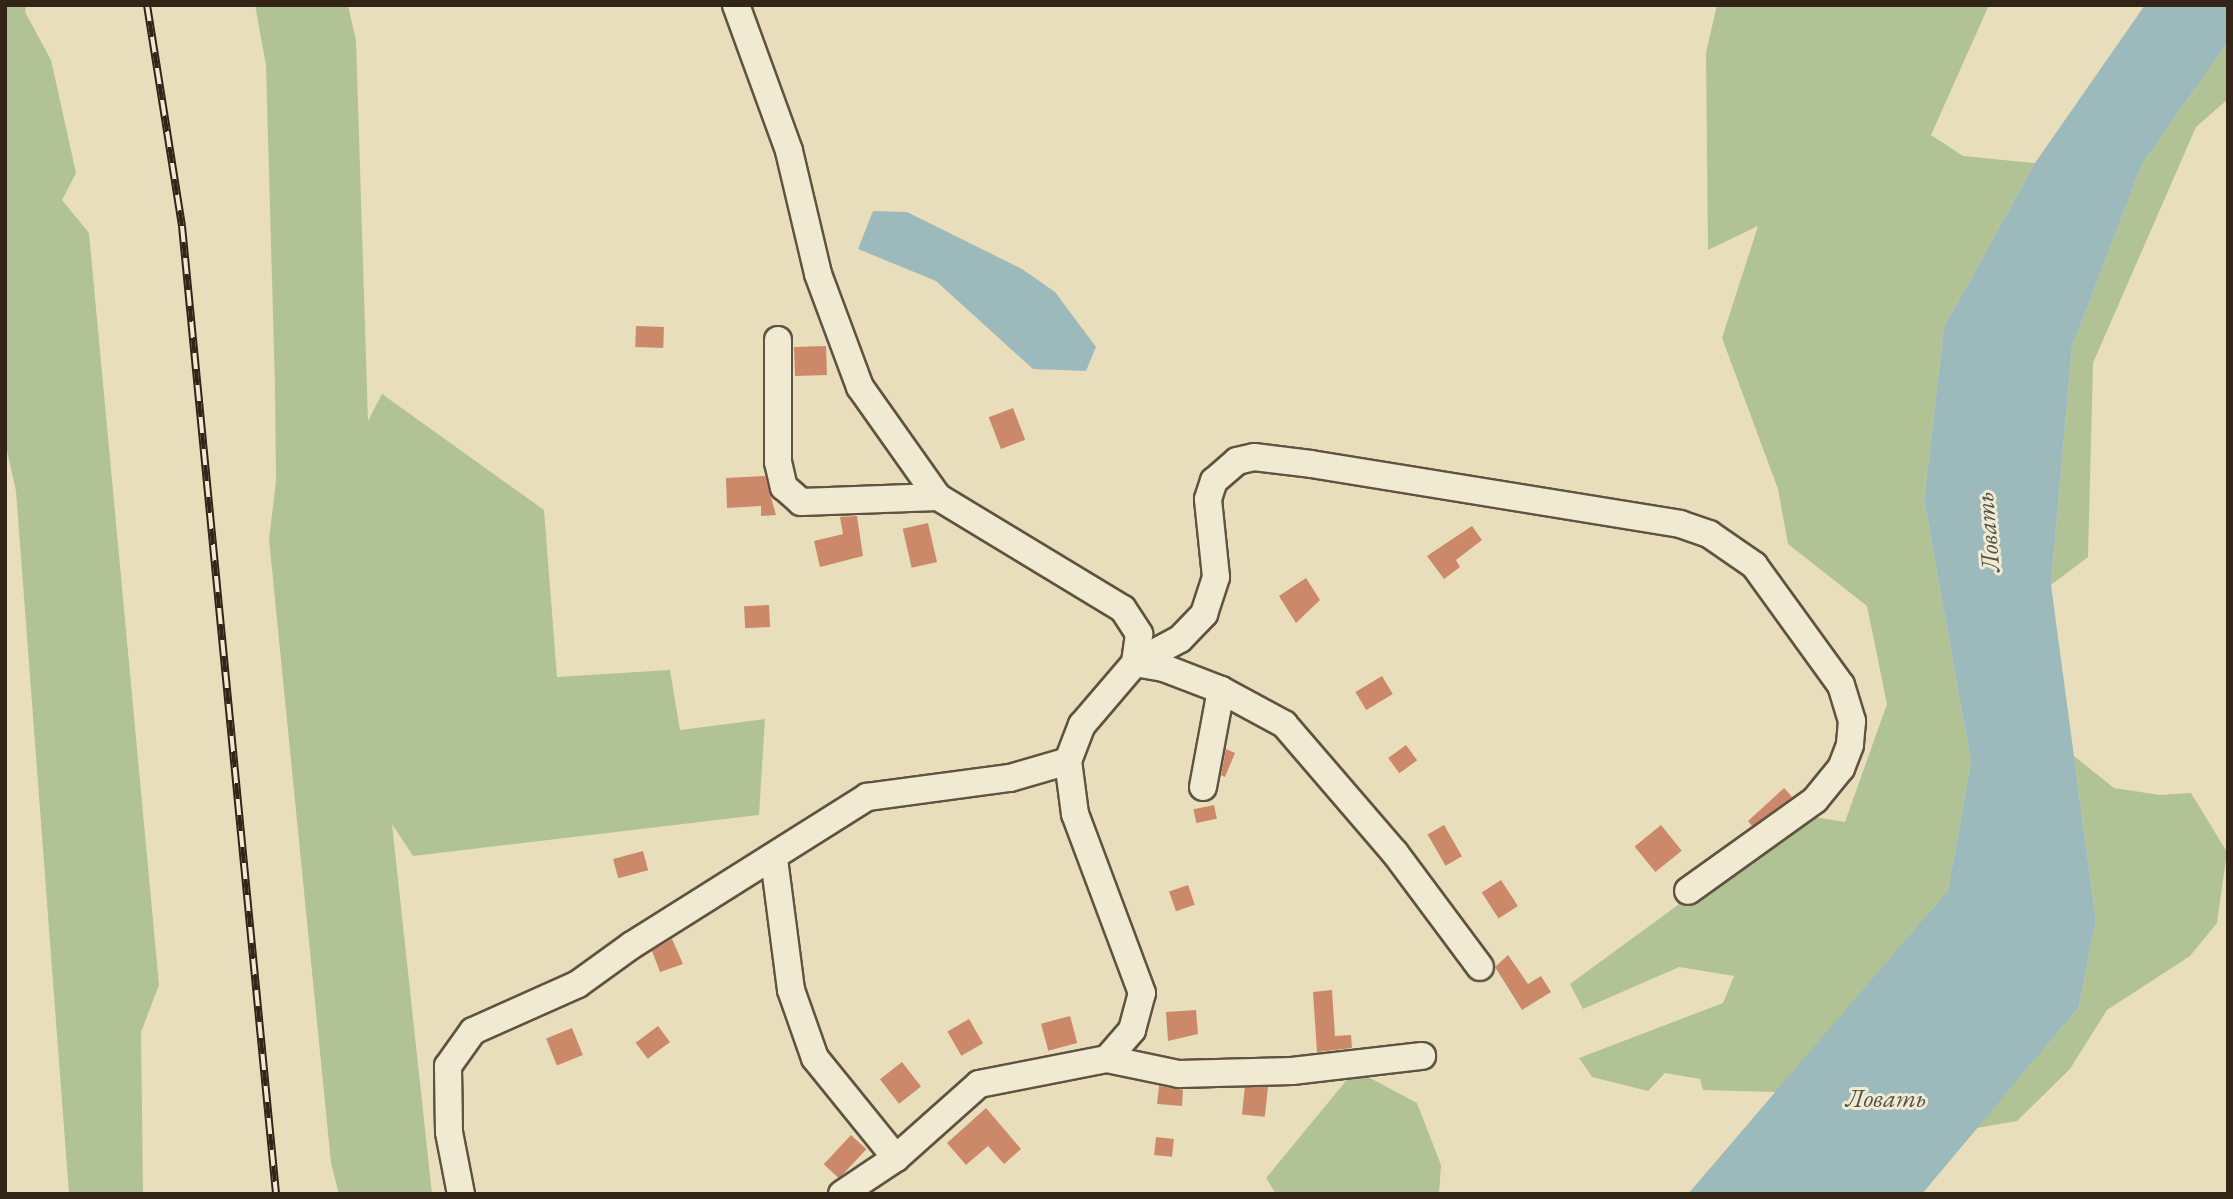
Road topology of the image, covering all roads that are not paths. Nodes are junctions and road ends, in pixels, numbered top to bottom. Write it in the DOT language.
graph roads {
  1 [pos="736,5"];
  2 [pos="778,340"];
  3 [pos="938,497"];
  4 [pos="1135,663"];
  5 [pos="1221,690"];
  6 [pos="1068,761"];
  7 [pos="1203,787"];
  8 [pos="775,859"];
  9 [pos="1688,891"];
  10 [pos="1480,967"];
  11 [pos="1422,1056"];
  12 [pos="1107,1059"];
  13 [pos="896,1158"];
  14 [pos="461,1194"];
  15 [pos="842,1194"];
  1 -- 3 [label="street"];
  2 -- 3 [label="street"];
  3 -- 4 [label="street"];
  4 -- 5 [label="street"];
  4 -- 6 [label="street"];
  4 -- 9 [label="street"];
  5 -- 7 [label="street"];
  5 -- 10 [label="street"];
  6 -- 8 [label="street"];
  6 -- 12 [label="street"];
  8 -- 13 [label="street"];
  8 -- 14 [label="street"];
  11 -- 12 [label="street"];
  12 -- 13 [label="street"];
  13 -- 15 [label="street"];
}
